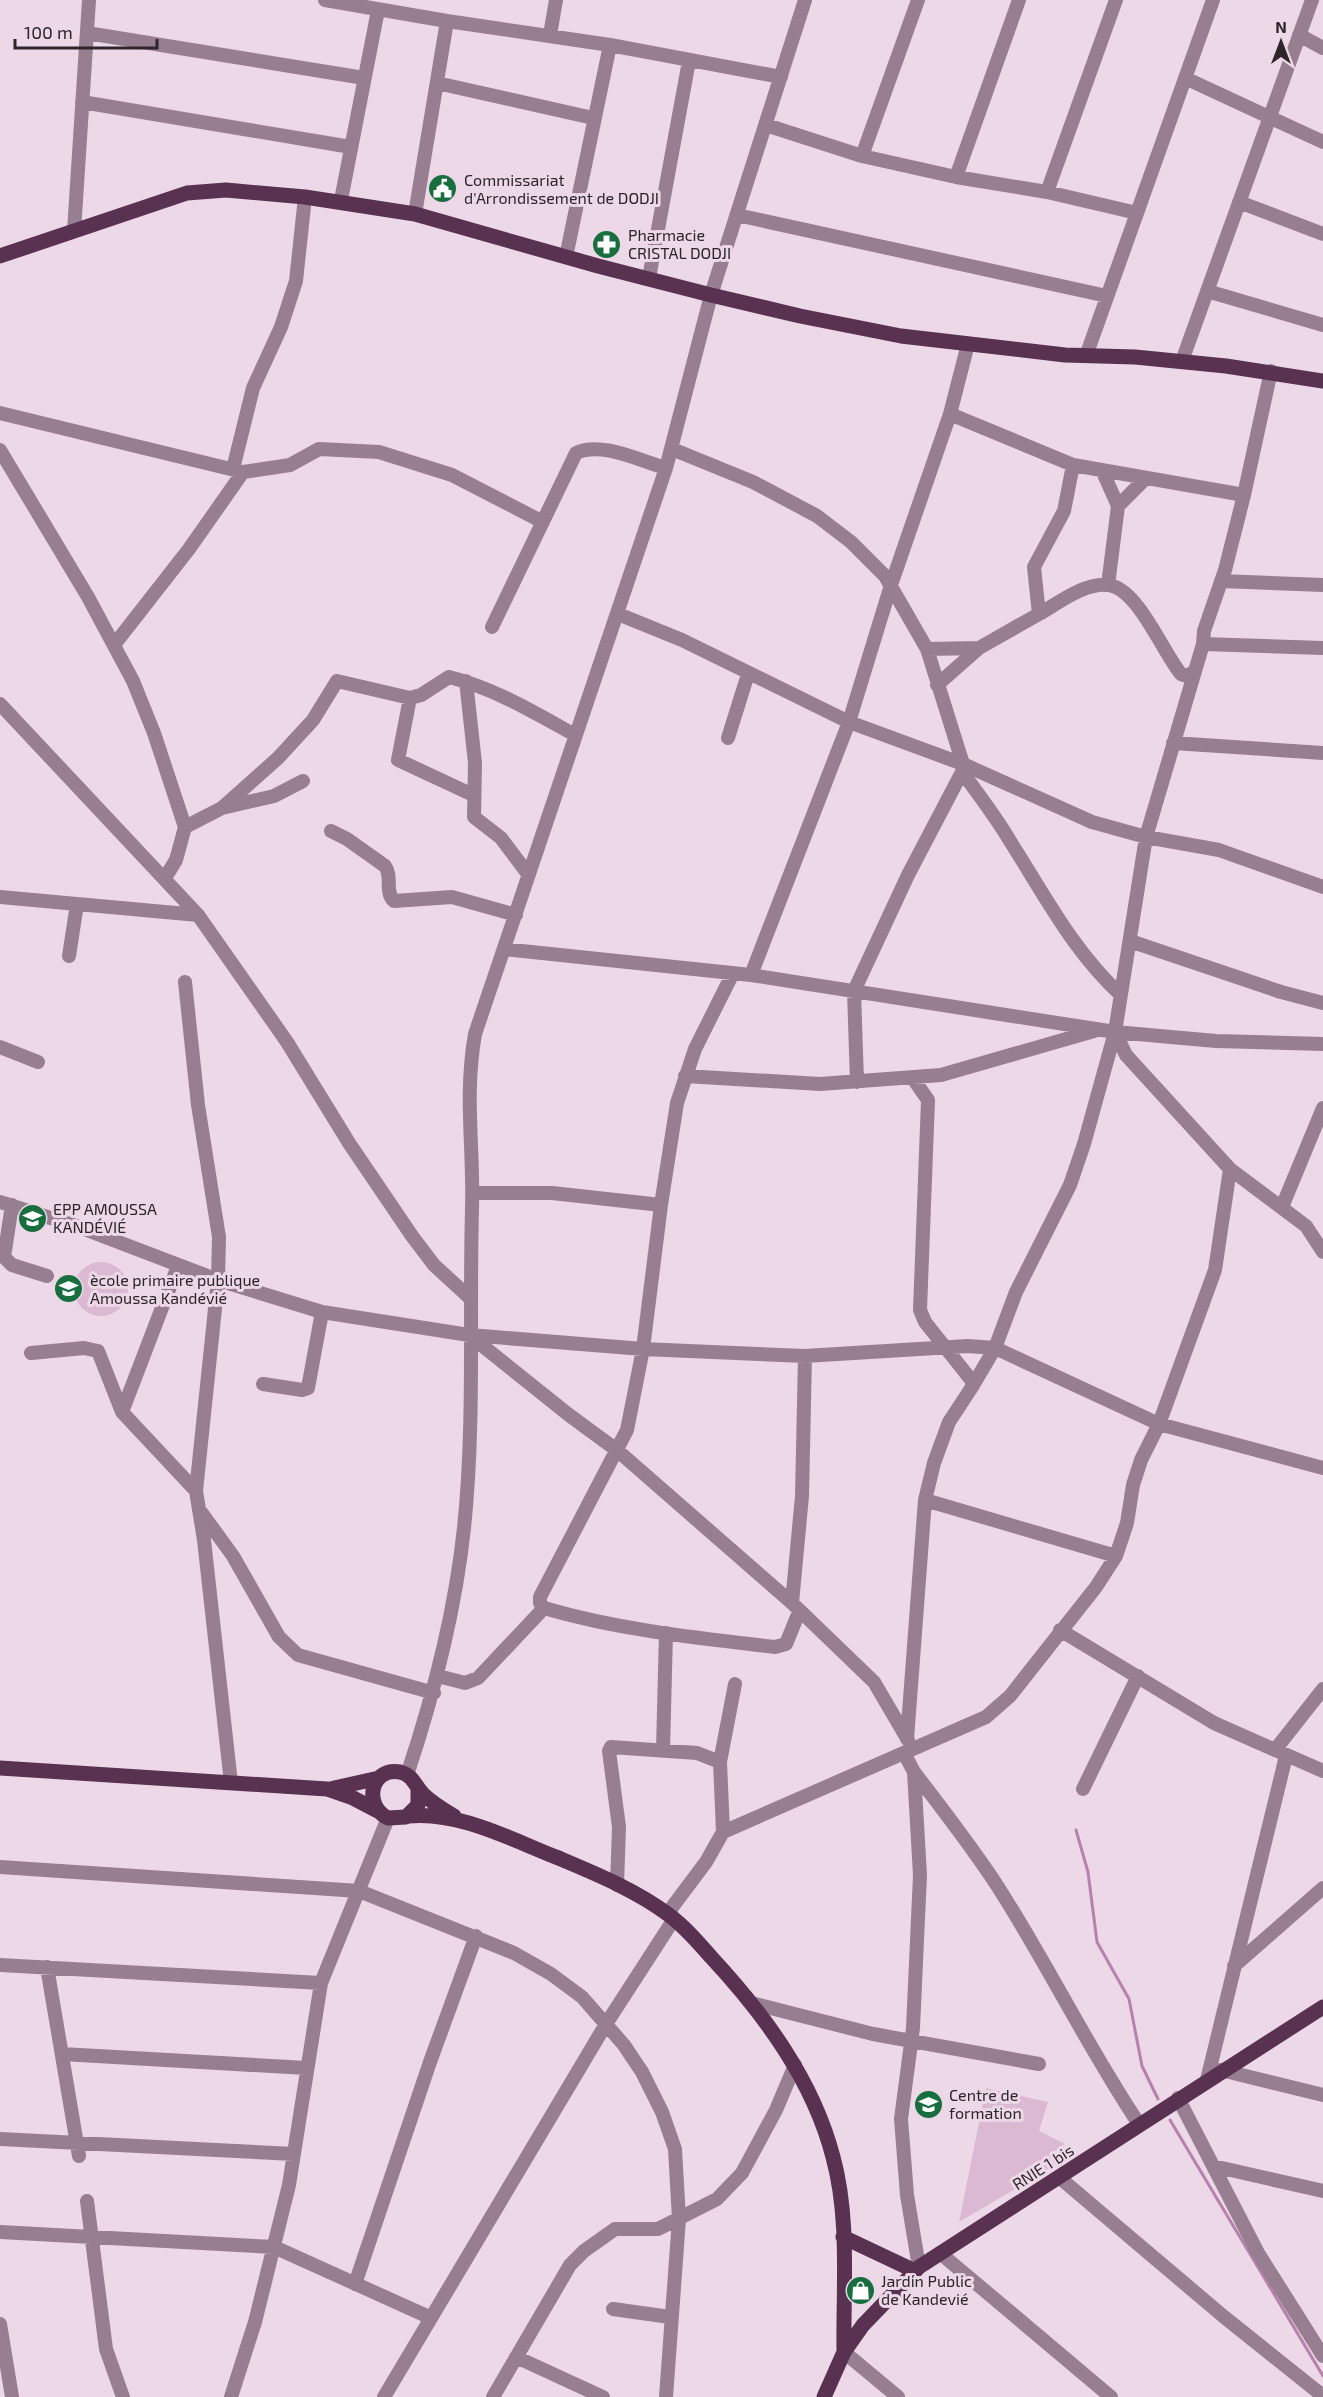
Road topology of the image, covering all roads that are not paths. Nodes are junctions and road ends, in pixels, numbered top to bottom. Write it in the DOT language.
graph roads {
  1 [pos="89,0"];
  2 [pos="325,0"];
  3 [pos="556,0"];
  4 [pos="805,0"];
  5 [pos="918,0"];
  6 [pos="1019,0"];
  7 [pos="1116,0"];
  8 [pos="1214,0"];
  9 [pos="1312,0"];
  10 [pos="378,10"];
  11 [pos="447,21"];
  12 [pos="87,33"];
  13 [pos="550,35"];
  14 [pos="1299,35"];
  15 [pos="610,45"];
  16 [pos="1323,48"];
  17 [pos="689,61"];
  18 [pos="781,77"];
  19 [pos="364,78"];
  20 [pos="1185,78"];
  21 [pos="436,82"];
  22 [pos="82,102"];
  23 [pos="1270,117"];
  24 [pos="593,118"];
  25 [pos="766,125"];
  26 [pos="1323,142"];
  27 [pos="351,147"];
  28 [pos="862,156"];
  29 [pos="956,177"];
  30 [pos="1047,192"];
  31 [pos="305,196"];
  32 [pos="341,201"];
  33 [pos="1239,202"];
  34 [pos="1137,213"];
  35 [pos="415,214"];
  36 [pos="737,215"];
  37 [pos="74,231"];
  38 [pos="1323,234"];
  39 [pos="0,256"];
  40 [pos="566,257"];
  41 [pos="649,278"];
  42 [pos="1207,291"];
  43 [pos="711,295"];
  44 [pos="1107,296"];
  45 [pos="1323,325"];
  46 [pos="968,345"];
  47 [pos="1086,356"];
  48 [pos="1182,362"];
  49 [pos="1271,372"];
  50 [pos="1323,381"];
  51 [pos="0,413"];
  52 [pos="950,414"];
  53 [pos="672,449"];
  54 [pos="0,450"];
  55 [pos="1073,465"];
  56 [pos="666,468"];
  57 [pos="238,470"];
  58 [pos="1102,470"];
  59 [pos="1145,479"];
  60 [pos="1244,495"];
  61 [pos="1118,506"];
  62 [pos="543,522"];
  63 [pos="1221,581"];
  64 [pos="891,585"];
  65 [pos="1108,585"];
  66 [pos="1323,585"];
  67 [pos="618,614"];
  68 [pos="1039,614"];
  69 [pos="492,627"];
  70 [pos="1203,644"];
  71 [pos="114,645"];
  72 [pos="979,648"];
  73 [pos="1323,648"];
  74 [pos="927,650"];
  75 [pos="1195,671"];
  76 [pos="748,674"];
  77 [pos="466,681"];
  78 [pos="937,685"];
  79 [pos="410,698"];
  80 [pos="0,704"];
  81 [pos="849,722"];
  82 [pos="575,735"];
  83 [pos="728,738"];
  84 [pos="1173,743"];
  85 [pos="1323,753"];
  86 [pos="963,768"];
  87 [pos="303,781"];
  88 [pos="473,795"];
  89 [pos="222,808"];
  90 [pos="185,827"];
  91 [pos="331,831"];
  92 [pos="1146,837"];
  93 [pos="528,874"];
  94 [pos="165,878"];
  95 [pos="1323,886"];
  96 [pos="0,897"];
  97 [pos="77,904"];
  98 [pos="198,915"];
  99 [pos="516,915"];
  100 [pos="1130,941"];
  101 [pos="504,949"];
  102 [pos="69,956"];
  103 [pos="733,973"];
  104 [pos="751,975"];
  105 [pos="185,982"];
  106 [pos="854,991"];
  107 [pos="1121,995"];
  108 [pos="1323,1003"];
  109 [pos="1096,1030"];
  110 [pos="1115,1032"];
  111 [pos="1323,1044"];
  112 [pos="0,1047"];
  113 [pos="38,1062"];
  114 [pos="941,1075"];
  115 [pos="685,1076"];
  116 [pos="912,1077"];
  117 [pos="857,1082"];
  118 [pos="928,1100"];
  119 [pos="1323,1108"];
  120 [pos="1230,1169"];
  121 [pos="472,1193"];
  122 [pos="6,1204"];
  123 [pos="661,1205"];
  124 [pos="1282,1207"];
  125 [pos="1306,1226"];
  126 [pos="1323,1228"];
  127 [pos="1323,1252"];
  128 [pos="177,1266"];
  129 [pos="47,1276"];
  130 [pos="218,1280"];
  131 [pos="470,1298"];
  132 [pos="322,1312"];
  133 [pos="469,1335"];
  134 [pos="946,1348"];
  135 [pos="995,1348"];
  136 [pos="643,1349"];
  137 [pos="30,1353"];
  138 [pos="805,1356"];
  139 [pos="263,1384"];
  140 [pos="972,1387"];
  141 [pos="122,1412"];
  142 [pos="1159,1424"];
  143 [pos="618,1451"];
  144 [pos="1323,1468"];
  145 [pos="196,1491"];
  146 [pos="926,1500"];
  147 [pos="200,1510"];
  148 [pos="1116,1556"];
  149 [pos="795,1607"];
  150 [pos="544,1608"];
  151 [pos="1060,1630"];
  152 [pos="666,1634"];
  153 [pos="438,1676"];
  154 [pos="1138,1676"];
  155 [pos="735,1684"];
  156 [pos="1323,1689"];
  157 [pos="434,1694"];
  158 [pos="908,1747"];
  159 [pos="663,1750"];
  160 [pos="1280,1753"];
  161 [pos="720,1762"];
  162 [pos="0,1768"];
  163 [pos="1323,1771"];
  164 [pos="915,1772"];
  165 [pos="407,1775"];
  166 [pos="379,1778"];
  167 [pos="231,1783"];
  168 [pos="418,1788"];
  169 [pos="327,1789"];
  170 [pos="1083,1789"];
  171 [pos="382,1814"];
  172 [pos="408,1816"];
  173 [pos="465,1822"];
  174 [pos="723,1832"];
  175 [pos="0,1868"];
  176 [pos="617,1885"];
  177 [pos="1323,1888"];
  178 [pos="359,1891"];
  179 [pos="670,1916"];
  180 [pos="476,1936"];
  181 [pos="0,1965"];
  182 [pos="1234,1966"];
  183 [pos="47,1967"];
  184 [pos="321,1983"];
  185 [pos="751,2003"];
  186 [pos="1323,2007"];
  187 [pos="606,2024"];
  188 [pos="911,2041"];
  189 [pos="62,2054"];
  190 [pos="1039,2064"];
  191 [pos="795,2065"];
  192 [pos="306,2068"];
  193 [pos="1221,2070"];
  194 [pos="1207,2080"];
  195 [pos="1323,2095"];
  196 [pos="1178,2098"];
  197 [pos="1139,2124"];
  198 [pos="0,2139"];
  199 [pos="78,2150"];
  200 [pos="294,2154"];
  201 [pos="1213,2166"];
  202 [pos="1060,2178"];
  203 [pos="1323,2191"];
  204 [pos="87,2200"];
  205 [pos="679,2219"];
  206 [pos="0,2232"];
  207 [pos="93,2236"];
  208 [pos="843,2237"];
  209 [pos="274,2247"];
  210 [pos="940,2253"];
  211 [pos="917,2269"];
  212 [pos="356,2284"];
  213 [pos="613,2308"];
  214 [pos="670,2317"];
  215 [pos="429,2318"];
  216 [pos="0,2324"];
  217 [pos="1,2339"];
  218 [pos="844,2352"];
  219 [pos="1323,2356"];
  220 [pos="516,2357"];
  221 [pos="1323,2396"];
  222 [pos="12,2397"];
  223 [pos="123,2397"];
  224 [pos="231,2397"];
  225 [pos="384,2397"];
  226 [pos="493,2397"];
  227 [pos="603,2397"];
  228 [pos="666,2397"];
  229 [pos="824,2397"];
  230 [pos="898,2397"];
  231 [pos="1111,2397"];
  1 -- 12 [label="street"];
  2 -- 10 [label="street"];
  3 -- 13 [label="street"];
  4 -- 18 [label="street"];
  5 -- 28 [label="street"];
  6 -- 29 [label="street"];
  7 -- 30 [label="street"];
  8 -- 20 [label="street"];
  9 -- 14 [label="street"];
  10 -- 11 [label="street"];
  10 -- 19 [label="street"];
  11 -- 13 [label="street"];
  11 -- 21 [label="street"];
  12 -- 19 [label="street"];
  12 -- 22 [label="street"];
  13 -- 15 [label="street"];
  14 -- 16 [label="street"];
  14 -- 23 [label="street"];
  15 -- 17 [label="street"];
  15 -- 24 [label="street"];
  17 -- 18 [label="street"];
  17 -- 41 [label="street"];
  18 -- 25 [label="street"];
  19 -- 27 [label="street"];
  20 -- 23 [label="street"];
  20 -- 34 [label="street"];
  21 -- 24 [label="street"];
  21 -- 35 [label="street"];
  22 -- 27 [label="street"];
  22 -- 37 [label="street"];
  23 -- 26 [label="street"];
  23 -- 33 [label="street"];
  24 -- 40 [label="street"];
  25 -- 28 [label="street"];
  25 -- 36 [label="street"];
  27 -- 32 [label="street"];
  28 -- 29 [label="street"];
  29 -- 30 [label="street"];
  30 -- 34 [label="street"];
  31 -- 32 [label="main road"];
  31 -- 37 [label="main road"];
  31 -- 57 [label="street"];
  32 -- 35 [label="main road"];
  33 -- 38 [label="street"];
  33 -- 42 [label="street"];
  34 -- 44 [label="street"];
  35 -- 40 [label="main road"];
  36 -- 43 [label="street"];
  36 -- 44 [label="street"];
  37 -- 39 [label="main road"];
  40 -- 41 [label="main road"];
  41 -- 43 [label="main road"];
  42 -- 45 [label="street"];
  42 -- 48 [label="street"];
  43 -- 46 [label="main road"];
  43 -- 53 [label="street"];
  44 -- 47 [label="street"];
  46 -- 47 [label="main road"];
  46 -- 52 [label="street"];
  47 -- 48 [label="main road"];
  48 -- 49 [label="main road"];
  49 -- 50 [label="main road"];
  49 -- 60 [label="street"];
  51 -- 57 [label="street"];
  52 -- 55 [label="street"];
  52 -- 64 [label="street"];
  53 -- 56 [label="street"];
  53 -- 64 [label="street"];
  54 -- 71 [label="street"];
  55 -- 58 [label="street"];
  55 -- 68 [label="street"];
  56 -- 62 [label="street"];
  56 -- 67 [label="street"];
  57 -- 62 [label="street"];
  57 -- 71 [label="street"];
  58 -- 59 [label="street"];
  58 -- 61 [label="street"];
  59 -- 60 [label="street"];
  59 -- 61 [label="street"];
  60 -- 63 [label="street"];
  61 -- 65 [label="street"];
  62 -- 69 [label="street"];
  63 -- 66 [label="street"];
  63 -- 70 [label="street"];
  64 -- 74 [label="street"];
  64 -- 81 [label="street"];
  65 -- 68 [label="street"];
  65 -- 75 [label="street"];
  67 -- 76 [label="street"];
  67 -- 82 [label="street"];
  68 -- 72 [label="street"];
  70 -- 73 [label="street"];
  70 -- 75 [label="street"];
  71 -- 90 [label="street"];
  72 -- 74 [label="street"];
  72 -- 78 [label="street"];
  74 -- 78 [label="street"];
  75 -- 84 [label="street"];
  76 -- 81 [label="street"];
  76 -- 83 [label="street"];
  77 -- 79 [label="street"];
  77 -- 82 [label="street"];
  77 -- 88 [label="street"];
  78 -- 86 [label="street"];
  79 -- 88 [label="street"];
  79 -- 89 [label="street"];
  80 -- 94 [label="street"];
  81 -- 86 [label="street"];
  81 -- 104 [label="street"];
  82 -- 93 [label="street"];
  84 -- 85 [label="street"];
  84 -- 92 [label="street"];
  86 -- 92 [label="street"];
  86 -- 106 [label="street"];
  86 -- 107 [label="street"];
  87 -- 89 [label="street"];
  88 -- 93 [label="street"];
  89 -- 90 [label="street"];
  90 -- 94 [label="street"];
  91 -- 99 [label="street"];
  92 -- 95 [label="street"];
  92 -- 100 [label="street"];
  93 -- 99 [label="street"];
  94 -- 98 [label="street"];
  96 -- 97 [label="street"];
  97 -- 98 [label="street"];
  97 -- 102 [label="street"];
  98 -- 131 [label="street"];
  99 -- 101 [label="street"];
  100 -- 107 [label="street"];
  100 -- 108 [label="street"];
  101 -- 103 [label="street"];
  101 -- 121 [label="street"];
  103 -- 104 [label="street"];
  103 -- 115 [label="street"];
  104 -- 106 [label="street"];
  105 -- 130 [label="street"];
  106 -- 109 [label="street"];
  106 -- 117 [label="street"];
  107 -- 110 [label="street"];
  109 -- 110 [label="street"];
  109 -- 114 [label="street"];
  110 -- 111 [label="street"];
  110 -- 120 [label="street"];
  110 -- 135 [label="street"];
  112 -- 113 [label="street"];
  114 -- 116 [label="street"];
  114 -- 118 [label="street"];
  115 -- 117 [label="street"];
  115 -- 123 [label="street"];
  116 -- 117 [label="street"];
  116 -- 118 [label="street"];
  118 -- 134 [label="street"];
  119 -- 124 [label="street"];
  120 -- 124 [label="street"];
  120 -- 142 [label="street"];
  121 -- 123 [label="street"];
  121 -- 131 [label="street"];
  122 -- 128 [label="street"];
  122 -- 129 [label="street"];
  123 -- 136 [label="street"];
  124 -- 125 [label="street"];
  125 -- 126 [label="street"];
  125 -- 127 [label="street"];
  128 -- 130 [label="street"];
  128 -- 141 [label="street"];
  130 -- 132 [label="street"];
  130 -- 145 [label="street"];
  131 -- 133 [label="street"];
  132 -- 133 [label="street"];
  132 -- 139 [label="street"];
  133 -- 136 [label="street"];
  133 -- 143 [label="street"];
  133 -- 153 [label="street"];
  134 -- 135 [label="street"];
  134 -- 138 [label="street"];
  134 -- 140 [label="street"];
  135 -- 140 [label="street"];
  135 -- 142 [label="street"];
  136 -- 138 [label="street"];
  136 -- 143 [label="street"];
  137 -- 141 [label="street"];
  138 -- 149 [label="street"];
  140 -- 146 [label="street"];
  141 -- 145 [label="street"];
  142 -- 144 [label="street"];
  142 -- 148 [label="street"];
  143 -- 149 [label="street"];
  143 -- 150 [label="street"];
  145 -- 147 [label="street"];
  146 -- 148 [label="street"];
  146 -- 158 [label="street"];
  147 -- 157 [label="street"];
  147 -- 167 [label="street"];
  148 -- 151 [label="street"];
  149 -- 152 [label="street"];
  149 -- 158 [label="street"];
  150 -- 152 [label="street"];
  150 -- 153 [label="street"];
  151 -- 154 [label="street"];
  151 -- 158 [label="street"];
  152 -- 159 [label="street"];
  153 -- 157 [label="street"];
  154 -- 160 [label="street"];
  154 -- 170 [label="street"];
  155 -- 161 [label="street"];
  156 -- 160 [label="street"];
  157 -- 165 [label="street"];
  158 -- 164 [label="street"];
  158 -- 174 [label="street"];
  159 -- 161 [label="street"];
  159 -- 176 [label="street"];
  160 -- 163 [label="street"];
  160 -- 182 [label="street"];
  161 -- 174 [label="street"];
  162 -- 167 [label="main road"];
  164 -- 188 [label="street"];
  164 -- 197 [label="street"];
  165 -- 166 [label="main road"];
  165 -- 168 [label="main road"];
  166 -- 169 [label="main road"];
  166 -- 171 [label="main road"];
  167 -- 169 [label="main road"];
  168 -- 172 [label="main road"];
  168 -- 173 [label="main road"];
  169 -- 171 [label="main road"];
  171 -- 172 [label="main road"];
  171 -- 178 [label="street"];
  172 -- 173 [label="main road"];
  173 -- 176 [label="main road"];
  174 -- 179 [label="street"];
  175 -- 178 [label="street"];
  176 -- 179 [label="main road"];
  177 -- 182 [label="street"];
  178 -- 180 [label="street"];
  178 -- 184 [label="street"];
  179 -- 185 [label="main road"];
  179 -- 187 [label="street"];
  180 -- 187 [label="street"];
  180 -- 212 [label="street"];
  181 -- 183 [label="street"];
  182 -- 194 [label="street"];
  183 -- 184 [label="street"];
  183 -- 189 [label="street"];
  184 -- 192 [label="street"];
  185 -- 188 [label="street"];
  185 -- 191 [label="main road"];
  186 -- 193 [label="main road, RNIE 1 bis"];
  187 -- 205 [label="street"];
  187 -- 215 [label="street"];
  188 -- 190 [label="street"];
  188 -- 211 [label="street"];
  189 -- 192 [label="street"];
  189 -- 199 [label="street"];
  191 -- 205 [label="street"];
  191 -- 208 [label="main road"];
  192 -- 200 [label="street"];
  193 -- 194 [label="main road, RNIE 1 bis"];
  193 -- 195 [label="street"];
  194 -- 196 [label="main road, RNIE 1 bis"];
  196 -- 197 [label="main road, RNIE 1 bis"];
  196 -- 201 [label="street"];
  197 -- 202 [label="main road, RNIE 1 bis"];
  198 -- 199 [label="street"];
  199 -- 200 [label="street"];
  200 -- 209 [label="street"];
  201 -- 203 [label="street"];
  201 -- 219 [label="street"];
  202 -- 210 [label="main road, RNIE 1 bis"];
  202 -- 221 [label="street"];
  204 -- 207 [label="street"];
  205 -- 214 [label="street"];
  205 -- 220 [label="street"];
  206 -- 207 [label="street"];
  207 -- 209 [label="street"];
  207 -- 223 [label="street"];
  208 -- 211 [label="main road"];
  208 -- 218 [label="main road"];
  209 -- 212 [label="street"];
  209 -- 224 [label="street"];
  210 -- 211 [label="main road, RNIE 1 bis"];
  210 -- 231 [label="street"];
  211 -- 218 [label="main road, RNIE 1 bis"];
  212 -- 215 [label="street"];
  213 -- 214 [label="street"];
  214 -- 228 [label="street"];
  215 -- 225 [label="street"];
  216 -- 217 [label="street"];
  217 -- 222 [label="street"];
  218 -- 229 [label="main road, RNIE 1 bis"];
  218 -- 230 [label="street"];
  220 -- 226 [label="street"];
  220 -- 227 [label="street"];
}
